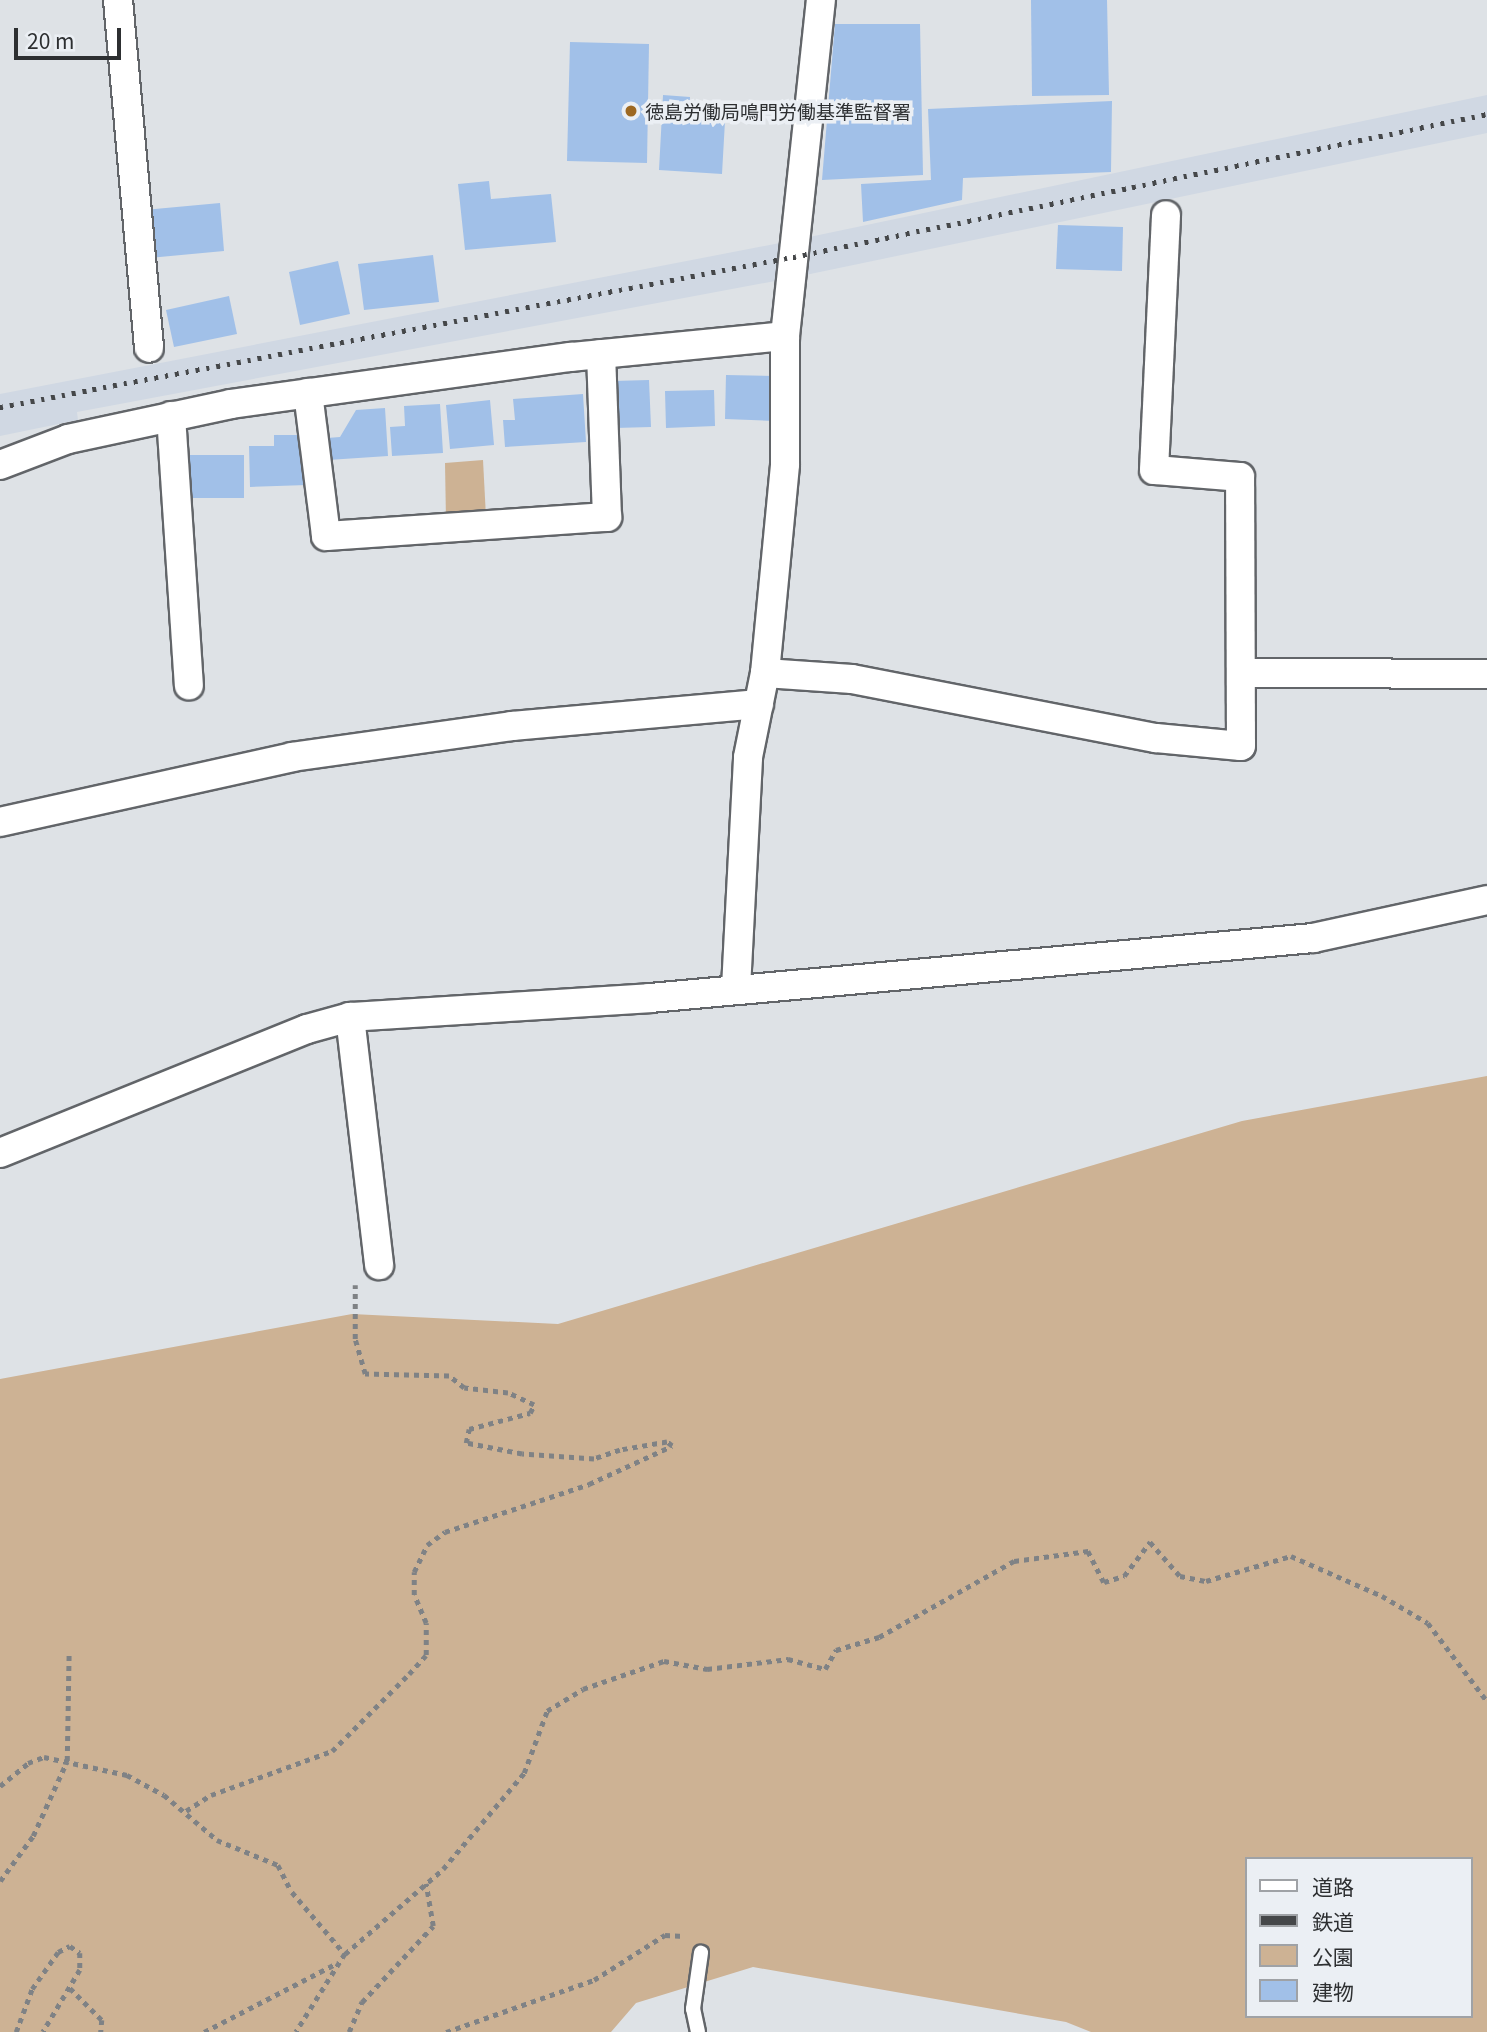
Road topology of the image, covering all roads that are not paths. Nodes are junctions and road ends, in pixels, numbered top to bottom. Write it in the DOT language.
graph roads {
  1 [pos="118,0"];
  2 [pos="821,0"];
  3 [pos="1166,215"];
  4 [pos="785,336"];
  5 [pos="149,348"];
  6 [pos="601,354"];
  7 [pos="308,393"];
  8 [pos="171,416"];
  9 [pos="0,465"];
  10 [pos="765,673"];
  11 [pos="1244,673"];
  12 [pos="1487,674"];
  13 [pos="190,685"];
  14 [pos="760,704"];
  15 [pos="0,822"];
  16 [pos="1487,900"];
  17 [pos="736,988"];
  18 [pos="350,1017"];
  19 [pos="0,1153"];
  20 [pos="379,1265"];
  21 [pos="701,1953"];
  22 [pos="698,2032"];
  1 -- 5 [label="street"];
  2 -- 4 [label="street"];
  3 -- 11 [label="street"];
  4 -- 6 [label="street"];
  4 -- 10 [label="street"];
  6 -- 7 [label="street"];
  6 -- 7 [label="street"];
  7 -- 8 [label="street"];
  8 -- 9 [label="street"];
  8 -- 13 [label="street"];
  10 -- 11 [label="street"];
  10 -- 14 [label="street"];
  11 -- 12 [label="street"];
  14 -- 15 [label="street"];
  14 -- 17 [label="street"];
  16 -- 17 [label="street"];
  17 -- 18 [label="street"];
  18 -- 19 [label="street"];
  18 -- 20 [label="street"];
  21 -- 22 [label="lane"];
}
